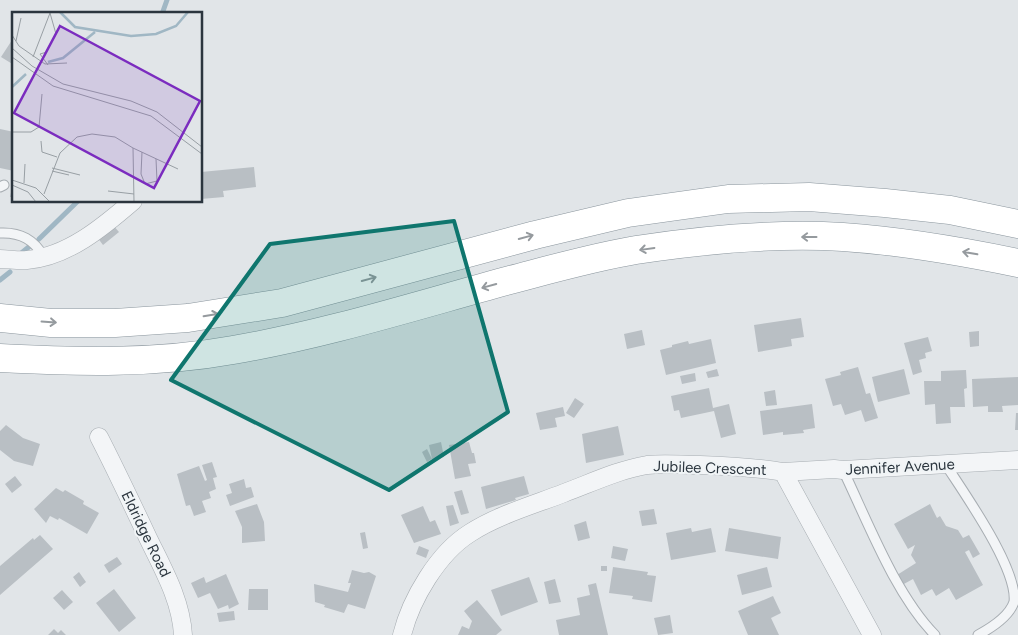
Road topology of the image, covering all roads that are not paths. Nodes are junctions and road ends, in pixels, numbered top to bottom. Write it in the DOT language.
graph roads {
  1 [pos="132,202"];
  2 [pos="1018,224"];
  3 [pos="0,233"];
  4 [pos="44,258"];
  5 [pos="0,259"];
  6 [pos="1018,263"];
  7 [pos="0,318"];
  8 [pos="0,358"];
  9 [pos="99,437"];
  10 [pos="1018,460"];
  11 [pos="946,465"];
  12 [pos="843,470"];
  13 [pos="783,472"];
  14 [pos="183,635"];
  15 [pos="402,635"];
  16 [pos="872,635"];
  17 [pos="935,635"];
  18 [pos="978,635"];
  1 -- 4 [label="street"];
  7 -- 2 [label="highway, one-way"];
  3 -- 4 [label="lane"];
  4 -- 5 [label="street"];
  6 -- 8 [label="highway, one-way"];
  9 -- 14 [label="street, Eldridge Road"];
  10 -- 11 [label="street, Jennifer Avenue"];
  11 -- 12 [label="street, Jennifer Avenue"];
  11 -- 18 [label="lane"];
  12 -- 13 [label="street, Jennifer Avenue"];
  12 -- 17 [label="lane"];
  13 -- 15 [label="street, Jubilee Crescent"];
  13 -- 16 [label="street, Jubilee Crescent"];
}
